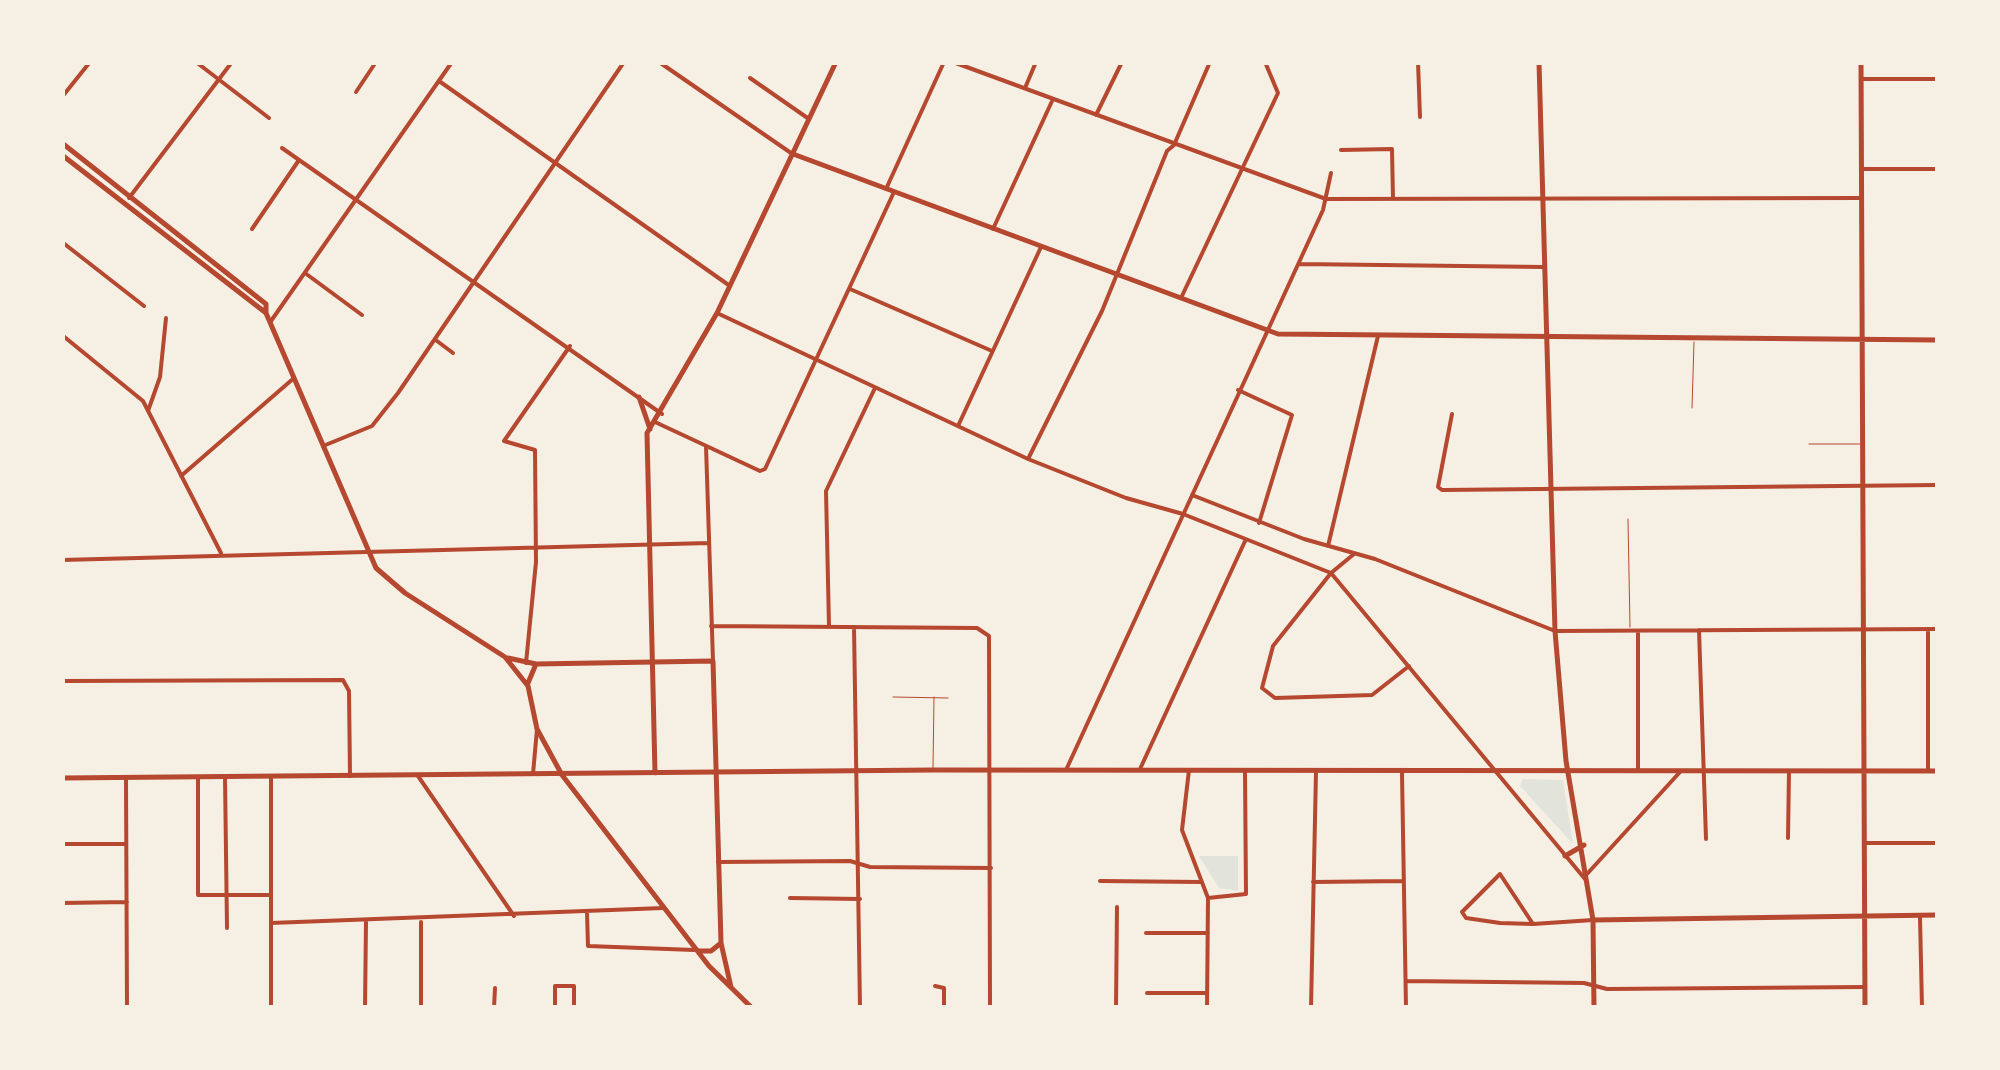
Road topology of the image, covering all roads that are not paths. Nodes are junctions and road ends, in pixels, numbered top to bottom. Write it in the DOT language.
graph roads {
  1 [pos="90,62"];
  2 [pos="196,62"];
  3 [pos="232,62"];
  4 [pos="376,62"];
  5 [pos="452,62"];
  6 [pos="624,62"];
  7 [pos="659,62"];
  8 [pos="836,62"];
  9 [pos="944,62"];
  10 [pos="953,62"];
  11 [pos="1036,62"];
  12 [pos="1122,62"];
  13 [pos="1210,62"];
  14 [pos="1265,62"];
  15 [pos="1418,62"];
  16 [pos="1539,62"];
  17 [pos="1861,62"];
  18 [pos="750,78"];
  19 [pos="1861,79"];
  20 [pos="1938,79"];
  21 [pos="218,80"];
  22 [pos="439,80"];
  23 [pos="1025,88"];
  24 [pos="356,92"];
  25 [pos="62,97"];
  26 [pos="1054,99"];
  27 [pos="1096,115"];
  28 [pos="1420,117"];
  29 [pos="269,118"];
  30 [pos="809,119"];
  31 [pos="62,143"];
  32 [pos="1174,144"];
  33 [pos="282,148"];
  34 [pos="1341,150"];
  35 [pos="792,154"];
  36 [pos="62,155"];
  37 [pos="299,160"];
  38 [pos="553,165"];
  39 [pos="1862,169"];
  40 [pos="1242,170"];
  41 [pos="1938,170"];
  42 [pos="1331,174"];
  43 [pos="886,189"];
  44 [pos="894,192"];
  45 [pos="130,196"];
  46 [pos="1542,197"];
  47 [pos="1393,198"];
  48 [pos="1862,198"];
  49 [pos="356,199"];
  50 [pos="1326,199"];
  51 [pos="124,203"];
  52 [pos="252,228"];
  53 [pos="993,229"];
  54 [pos="62,242"];
  55 [pos="1041,246"];
  56 [pos="1297,264"];
  57 [pos="1544,267"];
  58 [pos="305,274"];
  59 [pos="1117,274"];
  60 [pos="472,281"];
  61 [pos="730,286"];
  62 [pos="850,289"];
  63 [pos="1181,298"];
  64 [pos="144,306"];
  65 [pos="717,313"];
  66 [pos="266,314"];
  67 [pos="362,315"];
  68 [pos="166,318"];
  69 [pos="271,321"];
  70 [pos="1265,330"];
  71 [pos="62,335"];
  72 [pos="1378,336"];
  73 [pos="1546,339"];
  74 [pos="435,340"];
  75 [pos="1694,340"];
  76 [pos="1863,340"];
  77 [pos="1938,340"];
  78 [pos="570,346"];
  79 [pos="992,351"];
  80 [pos="453,353"];
  81 [pos="818,361"];
  82 [pos="294,378"];
  83 [pos="875,388"];
  84 [pos="1238,390"];
  85 [pos="639,397"];
  86 [pos="1692,408"];
  87 [pos="148,411"];
  88 [pos="662,414"];
  89 [pos="1452,414"];
  90 [pos="652,426"];
  91 [pos="958,426"];
  92 [pos="1809,444"];
  93 [pos="1864,444"];
  94 [pos="322,446"];
  95 [pos="706,446"];
  96 [pos="1028,459"];
  97 [pos="180,476"];
  98 [pos="1864,485"];
  99 [pos="1938,485"];
  100 [pos="1552,489"];
  101 [pos="1192,495"];
  102 [pos="1183,514"];
  103 [pos="1628,520"];
  104 [pos="1260,523"];
  105 [pos="1246,539"];
  106 [pos="709,543"];
  107 [pos="649,545"];
  108 [pos="1328,546"];
  109 [pos="536,548"];
  110 [pos="366,552"];
  111 [pos="1355,553"];
  112 [pos="222,554"];
  113 [pos="62,560"];
  114 [pos="1331,573"];
  115 [pos="712,626"];
  116 [pos="829,626"];
  117 [pos="854,626"];
  118 [pos="1865,629"];
  119 [pos="1928,629"];
  120 [pos="1938,629"];
  121 [pos="1630,630"];
  122 [pos="1638,630"];
  123 [pos="1699,630"];
  124 [pos="1555,631"];
  125 [pos="504,658"];
  126 [pos="654,661"];
  127 [pos="709,661"];
  128 [pos="526,663"];
  129 [pos="536,664"];
  130 [pos="1409,666"];
  131 [pos="62,681"];
  132 [pos="528,686"];
  133 [pos="893,697"];
  134 [pos="934,698"];
  135 [pos="948,698"];
  136 [pos="537,728"];
  137 [pos="933,770"];
  138 [pos="991,770"];
  139 [pos="1066,770"];
  140 [pos="1140,770"];
  141 [pos="1189,770"];
  142 [pos="1245,770"];
  143 [pos="856,771"];
  144 [pos="1570,771"];
  145 [pos="1638,771"];
  146 [pos="1701,771"];
  147 [pos="1789,771"];
  148 [pos="1864,771"];
  149 [pos="1928,771"];
  150 [pos="1938,771"];
  151 [pos="717,772"];
  152 [pos="1316,772"];
  153 [pos="1402,772"];
  154 [pos="1500,772"];
  155 [pos="1680,772"];
  156 [pos="655,773"];
  157 [pos="562,774"];
  158 [pos="534,775"];
  159 [pos="225,776"];
  160 [pos="271,776"];
  161 [pos="350,776"];
  162 [pos="418,776"];
  163 [pos="198,777"];
  164 [pos="62,778"];
  165 [pos="126,778"];
  166 [pos="1788,838"];
  167 [pos="1706,840"];
  168 [pos="1866,843"];
  169 [pos="1938,843"];
  170 [pos="62,844"];
  171 [pos="126,844"];
  172 [pos="1584,846"];
  173 [pos="1565,856"];
  174 [pos="718,862"];
  175 [pos="859,864"];
  176 [pos="991,868"];
  177 [pos="1588,874"];
  178 [pos="1100,881"];
  179 [pos="1404,881"];
  180 [pos="1201,882"];
  181 [pos="1313,882"];
  182 [pos="1589,883"];
  183 [pos="226,896"];
  184 [pos="271,896"];
  185 [pos="790,898"];
  186 [pos="1208,898"];
  187 [pos="860,899"];
  188 [pos="62,902"];
  189 [pos="126,902"];
  190 [pos="1117,907"];
  191 [pos="667,908"];
  192 [pos="587,912"];
  193 [pos="1865,914"];
  194 [pos="1920,914"];
  195 [pos="1938,914"];
  196 [pos="514,916"];
  197 [pos="421,920"];
  198 [pos="1593,920"];
  199 [pos="366,921"];
  200 [pos="271,923"];
  201 [pos="1532,924"];
  202 [pos="227,928"];
  203 [pos="1208,933"];
  204 [pos="1146,934"];
  205 [pos="722,943"];
  206 [pos="699,951"];
  207 [pos="1406,981"];
  208 [pos="1594,985"];
  209 [pos="935,986"];
  210 [pos="1865,987"];
  211 [pos="495,988"];
  212 [pos="1148,992"];
  213 [pos="734,993"];
  214 [pos="1207,993"];
  215 [pos="126,1008"];
  216 [pos="271,1008"];
  217 [pos="365,1008"];
  218 [pos="421,1008"];
  219 [pos="494,1008"];
  220 [pos="556,1008"];
  221 [pos="574,1008"];
  222 [pos="752,1008"];
  223 [pos="860,1008"];
  224 [pos="944,1008"];
  225 [pos="990,1008"];
  226 [pos="1116,1008"];
  227 [pos="1207,1008"];
  228 [pos="1311,1008"];
  229 [pos="1406,1008"];
  230 [pos="1594,1008"];
  231 [pos="1865,1008"];
  232 [pos="1922,1008"];
  1 -- 25 [label="street"];
  2 -- 21 [label="street"];
  3 -- 21 [label="street"];
  4 -- 24 [label="street"];
  5 -- 22 [label="street"];
  6 -- 38 [label="street"];
  7 -- 35 [label="street"];
  8 -- 30 [label="street"];
  9 -- 43 [label="street"];
  10 -- 23 [label="street"];
  11 -- 23 [label="street"];
  12 -- 27 [label="street"];
  13 -- 32 [label="street"];
  14 -- 40 [label="street"];
  15 -- 28 [label="street"];
  16 -- 46 [label="street"];
  17 -- 19 [label="street"];
  18 -- 30 [label="street"];
  19 -- 20 [label="street"];
  19 -- 39 [label="street"];
  21 -- 29 [label="street"];
  21 -- 45 [label="street"];
  22 -- 38 [label="street"];
  22 -- 49 [label="street"];
  23 -- 26 [label="street"];
  26 -- 27 [label="street"];
  26 -- 53 [label="street"];
  27 -- 32 [label="street"];
  30 -- 35 [label="street"];
  31 -- 45 [label="street"];
  32 -- 40 [label="street"];
  32 -- 59 [label="street"];
  33 -- 37 [label="street"];
  34 -- 47 [label="street"];
  35 -- 43 [label="street"];
  35 -- 61 [label="street"];
  36 -- 51 [label="street"];
  37 -- 49 [label="street"];
  37 -- 52 [label="street"];
  38 -- 60 [label="street"];
  38 -- 61 [label="street"];
  39 -- 41 [label="street"];
  39 -- 48 [label="street"];
  40 -- 50 [label="street"];
  40 -- 63 [label="street"];
  42 -- 50 [label="street"];
  43 -- 44 [label="street"];
  44 -- 53 [label="street"];
  44 -- 62 [label="street"];
  45 -- 51 [label="street"];
  45 -- 66 [label="street"];
  46 -- 47 [label="street"];
  46 -- 48 [label="street"];
  46 -- 57 [label="street"];
  47 -- 50 [label="street"];
  48 -- 76 [label="street"];
  49 -- 58 [label="street"];
  49 -- 60 [label="street"];
  50 -- 56 [label="street"];
  51 -- 66 [label="street"];
  53 -- 55 [label="street"];
  54 -- 64 [label="street"];
  55 -- 59 [label="street"];
  55 -- 79 [label="street"];
  56 -- 57 [label="street"];
  56 -- 70 [label="street"];
  57 -- 73 [label="street"];
  58 -- 67 [label="street"];
  58 -- 69 [label="street"];
  59 -- 63 [label="street"];
  59 -- 96 [label="street"];
  60 -- 74 [label="street"];
  60 -- 78 [label="street"];
  61 -- 65 [label="street"];
  62 -- 79 [label="street"];
  62 -- 81 [label="street"];
  63 -- 70 [label="street"];
  65 -- 81 [label="street"];
  65 -- 88 [label="street"];
  66 -- 69 [label="street"];
  68 -- 87 [label="street"];
  69 -- 82 [label="street"];
  70 -- 72 [label="street"];
  70 -- 84 [label="street"];
  71 -- 87 [label="street"];
  72 -- 73 [label="street"];
  72 -- 108 [label="street"];
  73 -- 75 [label="street"];
  73 -- 100 [label="street"];
  74 -- 80 [label="street"];
  74 -- 94 [label="street"];
  75 -- 76 [label="street"];
  75 -- 86 [label="lane"];
  76 -- 77 [label="street"];
  76 -- 93 [label="street"];
  78 -- 85 [label="street"];
  78 -- 109 [label="street"];
  79 -- 91 [label="street"];
  81 -- 83 [label="street"];
  81 -- 95 [label="street"];
  82 -- 94 [label="street"];
  82 -- 97 [label="street"];
  83 -- 91 [label="street"];
  83 -- 116 [label="street"];
  84 -- 101 [label="street"];
  84 -- 104 [label="street"];
  85 -- 88 [label="street"];
  85 -- 90 [label="street"];
  87 -- 97 [label="street"];
  88 -- 90 [label="street"];
  89 -- 100 [label="street"];
  90 -- 95 [label="street"];
  90 -- 107 [label="street"];
  91 -- 96 [label="street"];
  92 -- 93 [label="lane"];
  93 -- 98 [label="street"];
  94 -- 110 [label="street"];
  95 -- 106 [label="street"];
  96 -- 102 [label="street"];
  97 -- 112 [label="street"];
  98 -- 99 [label="street"];
  98 -- 100 [label="street"];
  98 -- 118 [label="street"];
  100 -- 124 [label="street"];
  101 -- 102 [label="street"];
  101 -- 104 [label="street"];
  102 -- 105 [label="street"];
  102 -- 139 [label="street"];
  103 -- 121 [label="lane"];
  104 -- 108 [label="street"];
  105 -- 114 [label="street"];
  105 -- 140 [label="street"];
  106 -- 107 [label="street"];
  106 -- 115 [label="street"];
  107 -- 109 [label="street"];
  107 -- 126 [label="street"];
  108 -- 111 [label="street"];
  109 -- 110 [label="street"];
  109 -- 128 [label="street"];
  110 -- 112 [label="street"];
  110 -- 125 [label="street"];
  111 -- 114 [label="street"];
  111 -- 124 [label="street"];
  112 -- 113 [label="street"];
  114 -- 130 [label="street"];
  114 -- 130 [label="street"];
  115 -- 116 [label="street"];
  115 -- 127 [label="street"];
  116 -- 117 [label="street"];
  117 -- 138 [label="street"];
  117 -- 143 [label="street"];
  118 -- 119 [label="street"];
  118 -- 123 [label="street"];
  118 -- 148 [label="street"];
  119 -- 120 [label="street"];
  119 -- 149 [label="street"];
  121 -- 122 [label="street"];
  121 -- 124 [label="street"];
  122 -- 123 [label="street"];
  122 -- 145 [label="street"];
  123 -- 146 [label="street"];
  124 -- 144 [label="street"];
  125 -- 128 [label="street"];
  125 -- 132 [label="street"];
  126 -- 127 [label="street"];
  126 -- 129 [label="street"];
  126 -- 156 [label="street"];
  127 -- 151 [label="street"];
  128 -- 129 [label="street"];
  129 -- 132 [label="street"];
  130 -- 154 [label="street"];
  131 -- 161 [label="street"];
  132 -- 136 [label="street"];
  133 -- 134 [label="lane"];
  134 -- 135 [label="lane"];
  134 -- 137 [label="lane"];
  136 -- 157 [label="street"];
  136 -- 158 [label="street"];
  137 -- 138 [label="street"];
  137 -- 143 [label="street"];
  138 -- 139 [label="street"];
  138 -- 176 [label="street"];
  139 -- 140 [label="street"];
  140 -- 141 [label="street"];
  141 -- 142 [label="street"];
  141 -- 180 [label="street"];
  142 -- 152 [label="street"];
  142 -- 186 [label="street"];
  143 -- 151 [label="street"];
  143 -- 175 [label="street"];
  144 -- 145 [label="street"];
  144 -- 154 [label="street"];
  144 -- 172 [label="street"];
  145 -- 155 [label="street"];
  146 -- 147 [label="street"];
  146 -- 155 [label="street"];
  146 -- 167 [label="street"];
  147 -- 148 [label="street"];
  147 -- 166 [label="street"];
  148 -- 149 [label="street"];
  148 -- 168 [label="street"];
  149 -- 150 [label="street"];
  151 -- 156 [label="street"];
  151 -- 174 [label="street"];
  152 -- 153 [label="street"];
  152 -- 181 [label="street"];
  153 -- 154 [label="street"];
  153 -- 179 [label="street"];
  154 -- 173 [label="street"];
  155 -- 177 [label="street"];
  156 -- 157 [label="street"];
  157 -- 158 [label="street"];
  157 -- 191 [label="street"];
  158 -- 162 [label="street"];
  159 -- 160 [label="street"];
  159 -- 163 [label="street"];
  159 -- 183 [label="street"];
  160 -- 161 [label="street"];
  160 -- 184 [label="street"];
  161 -- 162 [label="street"];
  162 -- 196 [label="street"];
  163 -- 165 [label="street"];
  163 -- 183 [label="street"];
  164 -- 165 [label="street"];
  165 -- 171 [label="street"];
  168 -- 169 [label="street"];
  168 -- 193 [label="street"];
  170 -- 171 [label="street"];
  171 -- 189 [label="street"];
  172 -- 173 [label="street"];
  172 -- 177 [label="street"];
  173 -- 182 [label="street"];
  174 -- 175 [label="street"];
  174 -- 205 [label="street"];
  175 -- 176 [label="street"];
  175 -- 187 [label="street"];
  176 -- 225 [label="street"];
  177 -- 182 [label="street"];
  178 -- 180 [label="street"];
  179 -- 181 [label="street"];
  179 -- 207 [label="street"];
  180 -- 186 [label="street"];
  181 -- 228 [label="street"];
  182 -- 198 [label="street"];
  183 -- 184 [label="street"];
  183 -- 202 [label="street"];
  184 -- 200 [label="street"];
  185 -- 187 [label="street"];
  186 -- 203 [label="street"];
  187 -- 223 [label="street"];
  188 -- 189 [label="street"];
  189 -- 215 [label="street"];
  190 -- 226 [label="street"];
  191 -- 192 [label="street"];
  191 -- 206 [label="street"];
  192 -- 196 [label="street"];
  192 -- 206 [label="street"];
  193 -- 194 [label="street"];
  193 -- 198 [label="street"];
  193 -- 210 [label="street"];
  194 -- 195 [label="street"];
  194 -- 232 [label="street"];
  196 -- 197 [label="street"];
  197 -- 199 [label="street"];
  197 -- 218 [label="street"];
  198 -- 201 [label="street"];
  198 -- 208 [label="street"];
  199 -- 200 [label="street"];
  199 -- 217 [label="street"];
  200 -- 216 [label="street"];
  201 -- 201 [label="street"];
  203 -- 204 [label="street"];
  203 -- 214 [label="street"];
  205 -- 206 [label="street"];
  205 -- 213 [label="street"];
  206 -- 213 [label="street"];
  207 -- 208 [label="street"];
  207 -- 229 [label="street"];
  208 -- 210 [label="street"];
  208 -- 230 [label="street"];
  209 -- 224 [label="street"];
  210 -- 231 [label="street"];
  211 -- 219 [label="street"];
  212 -- 214 [label="street"];
  213 -- 222 [label="street"];
  214 -- 227 [label="street"];
  220 -- 221 [label="street"];
}
